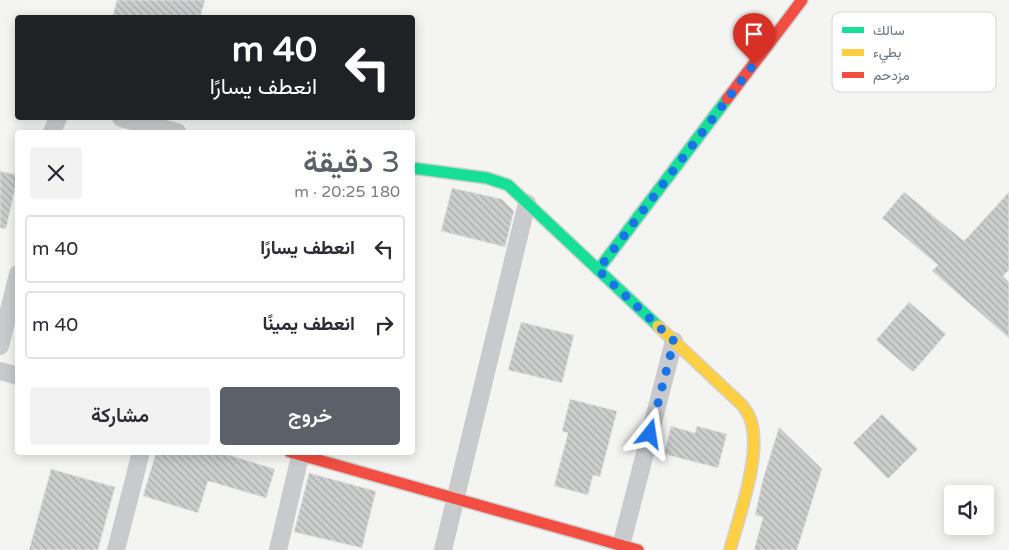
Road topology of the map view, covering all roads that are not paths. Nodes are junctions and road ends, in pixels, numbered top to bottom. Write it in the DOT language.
graph roads {
  1 [pos="802,0"];
  2 [pos="129,120"];
  3 [pos="169,130"];
  4 [pos="415,168"];
  5 [pos="527,203"];
  6 [pos="598,270"];
  7 [pos="15,286"];
  8 [pos="674,341"];
  9 [pos="0,346"];
  10 [pos="0,371"];
  11 [pos="15,375"];
  12 [pos="140,455"];
  13 [pos="297,455"];
  14 [pos="301,455"];
  15 [pos="455,499"];
  16 [pos="626,548"];
  17 [pos="116,550"];
  18 [pos="278,550"];
  19 [pos="443,550"];
  20 [pos="730,550"];
  1 -- 6 [label="street"];
  2 -- 3 [label="street"];
  4 -- 5 [label="street"];
  5 -- 6 [label="street"];
  5 -- 15 [label="street"];
  6 -- 8 [label="street"];
  7 -- 9 [label="street"];
  8 -- 16 [label="street"];
  8 -- 20 [label="street"];
  10 -- 11 [label="street"];
  12 -- 17 [label="street"];
  13 -- 18 [label="street"];
  14 -- 15 [label="street"];
  15 -- 16 [label="street"];
  15 -- 19 [label="street"];
}
